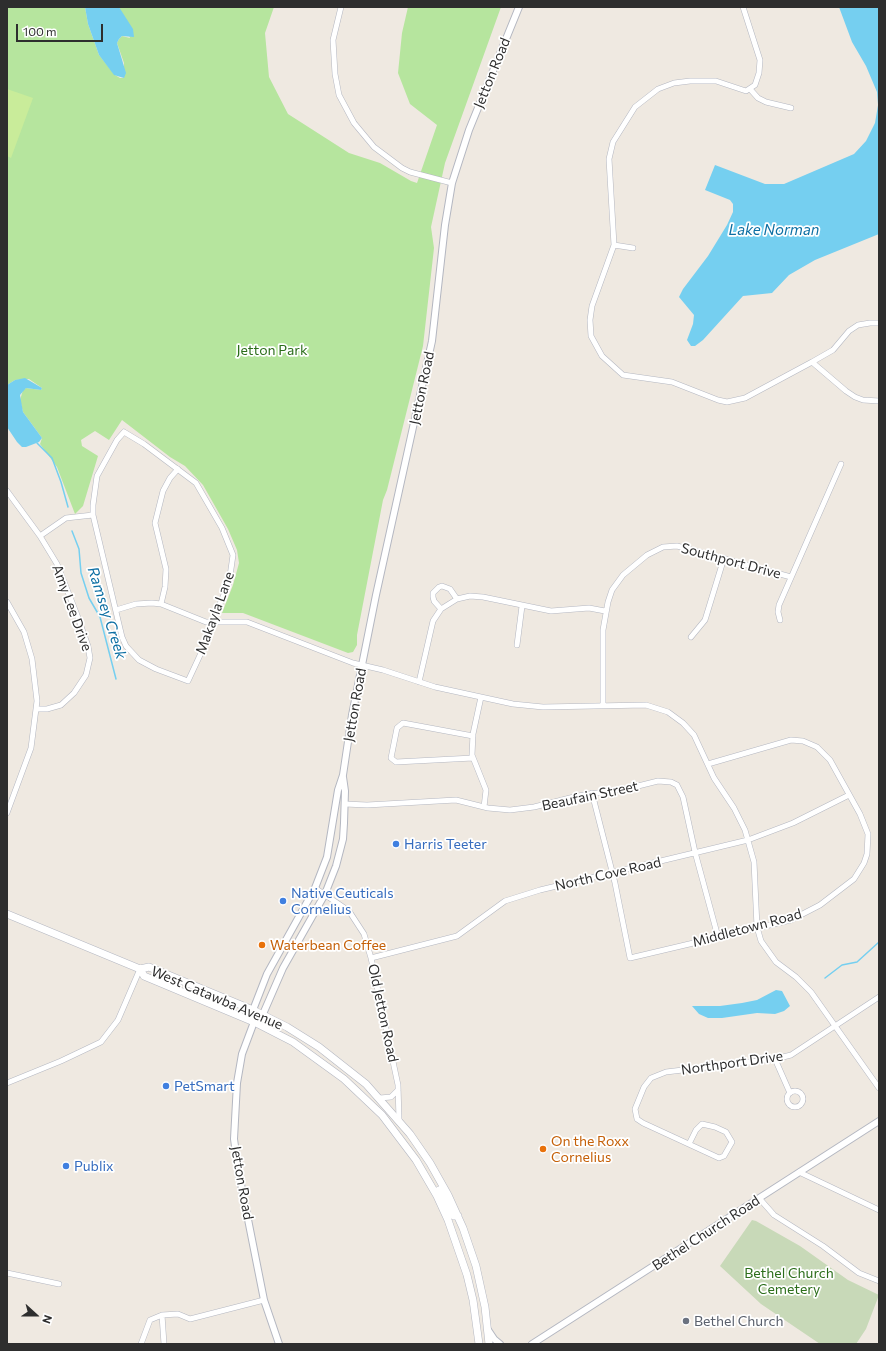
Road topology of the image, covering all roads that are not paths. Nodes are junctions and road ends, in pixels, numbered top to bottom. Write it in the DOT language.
graph roads {
  1 [pos="341,7"];
  2 [pos="519,7"];
  3 [pos="743,7"];
  4 [pos="750,89"];
  5 [pos="791,108"];
  6 [pos="452,184"];
  7 [pos="614,245"];
  8 [pos="632,248"];
  9 [pos="879,323"];
  10 [pos="812,362"];
  11 [pos="879,401"];
  12 [pos="841,464"];
  13 [pos="178,469"];
  14 [pos="7,491"];
  15 [pos="93,515"];
  16 [pos="40,536"];
  17 [pos="724,558"];
  18 [pos="791,577"];
  19 [pos="457,599"];
  20 [pos="7,602"];
  21 [pos="161,604"];
  22 [pos="522,606"];
  23 [pos="441,609"];
  24 [pos="116,610"];
  25 [pos="605,611"];
  26 [pos="780,620"];
  27 [pos="212,622"];
  28 [pos="691,638"];
  29 [pos="517,645"];
  30 [pos="362,664"];
  31 [pos="419,682"];
  32 [pos="481,697"];
  33 [pos="603,705"];
  34 [pos="37,709"];
  35 [pos="473,736"];
  36 [pos="473,758"];
  37 [pos="708,764"];
  38 [pos="343,775"];
  39 [pos="592,793"];
  40 [pos="849,795"];
  41 [pos="345,804"];
  42 [pos="484,807"];
  43 [pos="7,813"];
  44 [pos="748,840"];
  45 [pos="695,852"];
  46 [pos="612,873"];
  47 [pos="315,888"];
  48 [pos="325,894"];
  49 [pos="7,914"];
  50 [pos="757,927"];
  51 [pos="718,937"];
  52 [pos="371,958"];
  53 [pos="140,969"];
  54 [pos="879,997"];
  55 [pos="253,1010"];
  56 [pos="263,1014"];
  57 [pos="254,1022"];
  58 [pos="834,1026"];
  59 [pos="775,1059"];
  60 [pos="7,1083"];
  61 [pos="879,1088"];
  62 [pos="398,1090"];
  63 [pos="790,1093"];
  64 [pos="380,1098"];
  65 [pos="399,1120"];
  66 [pos="879,1121"];
  67 [pos="689,1144"];
  68 [pos="416,1160"];
  69 [pos="799,1172"];
  70 [pos="759,1198"];
  71 [pos="879,1210"];
  72 [pos="458,1216"];
  73 [pos="7,1273"];
  74 [pos="879,1281"];
  75 [pos="59,1284"];
  76 [pos="264,1300"];
  77 [pos="162,1315"];
  78 [pos="488,1330"];
  79 [pos="141,1344"];
  80 [pos="164,1344"];
  81 [pos="279,1344"];
  82 [pos="479,1344"];
  83 [pos="489,1344"];
  84 [pos="500,1344"];
  85 [pos="532,1344"];
  1 -- 6 [label="street"];
  2 -- 6 [label="street, Jetton Road"];
  3 -- 4 [label="street"];
  4 -- 5 [label="street"];
  4 -- 7 [label="street"];
  6 -- 30 [label="street, Jetton Road"];
  7 -- 8 [label="street"];
  7 -- 10 [label="street"];
  9 -- 10 [label="street"];
  10 -- 11 [label="street"];
  12 -- 18 [label="street"];
  13 -- 15 [label="street, Makayla Lane"];
  13 -- 21 [label="street"];
  13 -- 27 [label="street, Makayla Lane"];
  14 -- 16 [label="street, Amy Lee Drive"];
  15 -- 16 [label="street"];
  15 -- 24 [label="street, Makayla Lane"];
  16 -- 34 [label="street, Amy Lee Drive"];
  17 -- 18 [label="street, Southport Drive"];
  17 -- 25 [label="street, Southport Drive"];
  17 -- 28 [label="street"];
  18 -- 26 [label="street"];
  19 -- 22 [label="street"];
  19 -- 23 [label="street"];
  19 -- 23 [label="street"];
  20 -- 34 [label="street"];
  21 -- 24 [label="street"];
  21 -- 27 [label="street"];
  22 -- 25 [label="street"];
  22 -- 29 [label="street"];
  23 -- 31 [label="street"];
  24 -- 27 [label="street, Makayla Lane"];
  25 -- 33 [label="street, Southport Drive"];
  27 -- 30 [label="street"];
  30 -- 31 [label="street"];
  30 -- 38 [label="street, Jetton Road"];
  31 -- 32 [label="street"];
  32 -- 33 [label="street"];
  32 -- 35 [label="street"];
  33 -- 37 [label="street"];
  34 -- 43 [label="street"];
  35 -- 36 [label="street"];
  35 -- 36 [label="street"];
  36 -- 42 [label="street"];
  37 -- 40 [label="street, Middletown Road"];
  37 -- 44 [label="street"];
  38 -- 41 [label="street, Jetton Road"];
  38 -- 47 [label="street, Jetton Road"];
  39 -- 42 [label="street, Beaufain Street"];
  39 -- 45 [label="street, Beaufain Street"];
  39 -- 46 [label="street"];
  40 -- 44 [label="street, North Cove Road"];
  40 -- 50 [label="street, Middletown Road"];
  41 -- 42 [label="street, Beaufain Street"];
  41 -- 48 [label="street, Jetton Road"];
  44 -- 45 [label="street, North Cove Road"];
  44 -- 50 [label="street"];
  45 -- 46 [label="street, North Cove Road"];
  45 -- 51 [label="street, Beaufain Street"];
  46 -- 51 [label="street, Middletown Road"];
  46 -- 52 [label="street, North Cove Road"];
  47 -- 48 [label="street, Old Jetton Road"];
  47 -- 55 [label="street, Jetton Road"];
  48 -- 52 [label="street, Old Jetton Road"];
  48 -- 56 [label="street, Jetton Road"];
  49 -- 53 [label="main road, West Catawba Avenue"];
  50 -- 51 [label="street, Middletown Road"];
  50 -- 58 [label="street"];
  52 -- 62 [label="street, Old Jetton Road"];
  53 -- 55 [label="main road, West Catawba Avenue"];
  53 -- 57 [label="main road, West Catawba Avenue"];
  53 -- 60 [label="street"];
  54 -- 58 [label="street, Northport Drive"];
  55 -- 56 [label="main road, West Catawba Avenue"];
  55 -- 57 [label="street, Jetton Road"];
  56 -- 57 [label="street, Jetton Road"];
  56 -- 64 [label="main road, West Catawba Avenue"];
  57 -- 68 [label="main road, West Catawba Avenue"];
  57 -- 76 [label="street, Jetton Road"];
  58 -- 59 [label="street, Northport Drive"];
  58 -- 61 [label="street"];
  59 -- 63 [label="street"];
  59 -- 67 [label="street, Northport Drive"];
  62 -- 64 [label="street"];
  62 -- 65 [label="street, Old Jetton Road"];
  64 -- 65 [label="main road, West Catawba Avenue"];
  65 -- 72 [label="main road, West Catawba Avenue"];
  66 -- 69 [label="street, Bethel Church Road"];
  67 -- 67 [label="street"];
  68 -- 72 [label="main road"];
  68 -- 82 [label="main road, West Catawba Avenue"];
  69 -- 70 [label="street, Bethel Church Road"];
  69 -- 71 [label="street"];
  70 -- 74 [label="street"];
  70 -- 85 [label="street, Bethel Church Road"];
  72 -- 78 [label="main road, West Catawba Avenue"];
  73 -- 75 [label="street"];
  76 -- 77 [label="street"];
  76 -- 81 [label="street, Jetton Road"];
  77 -- 79 [label="street"];
  77 -- 80 [label="street"];
  78 -- 83 [label="main road, West Catawba Avenue"];
  78 -- 84 [label="street"];
}
